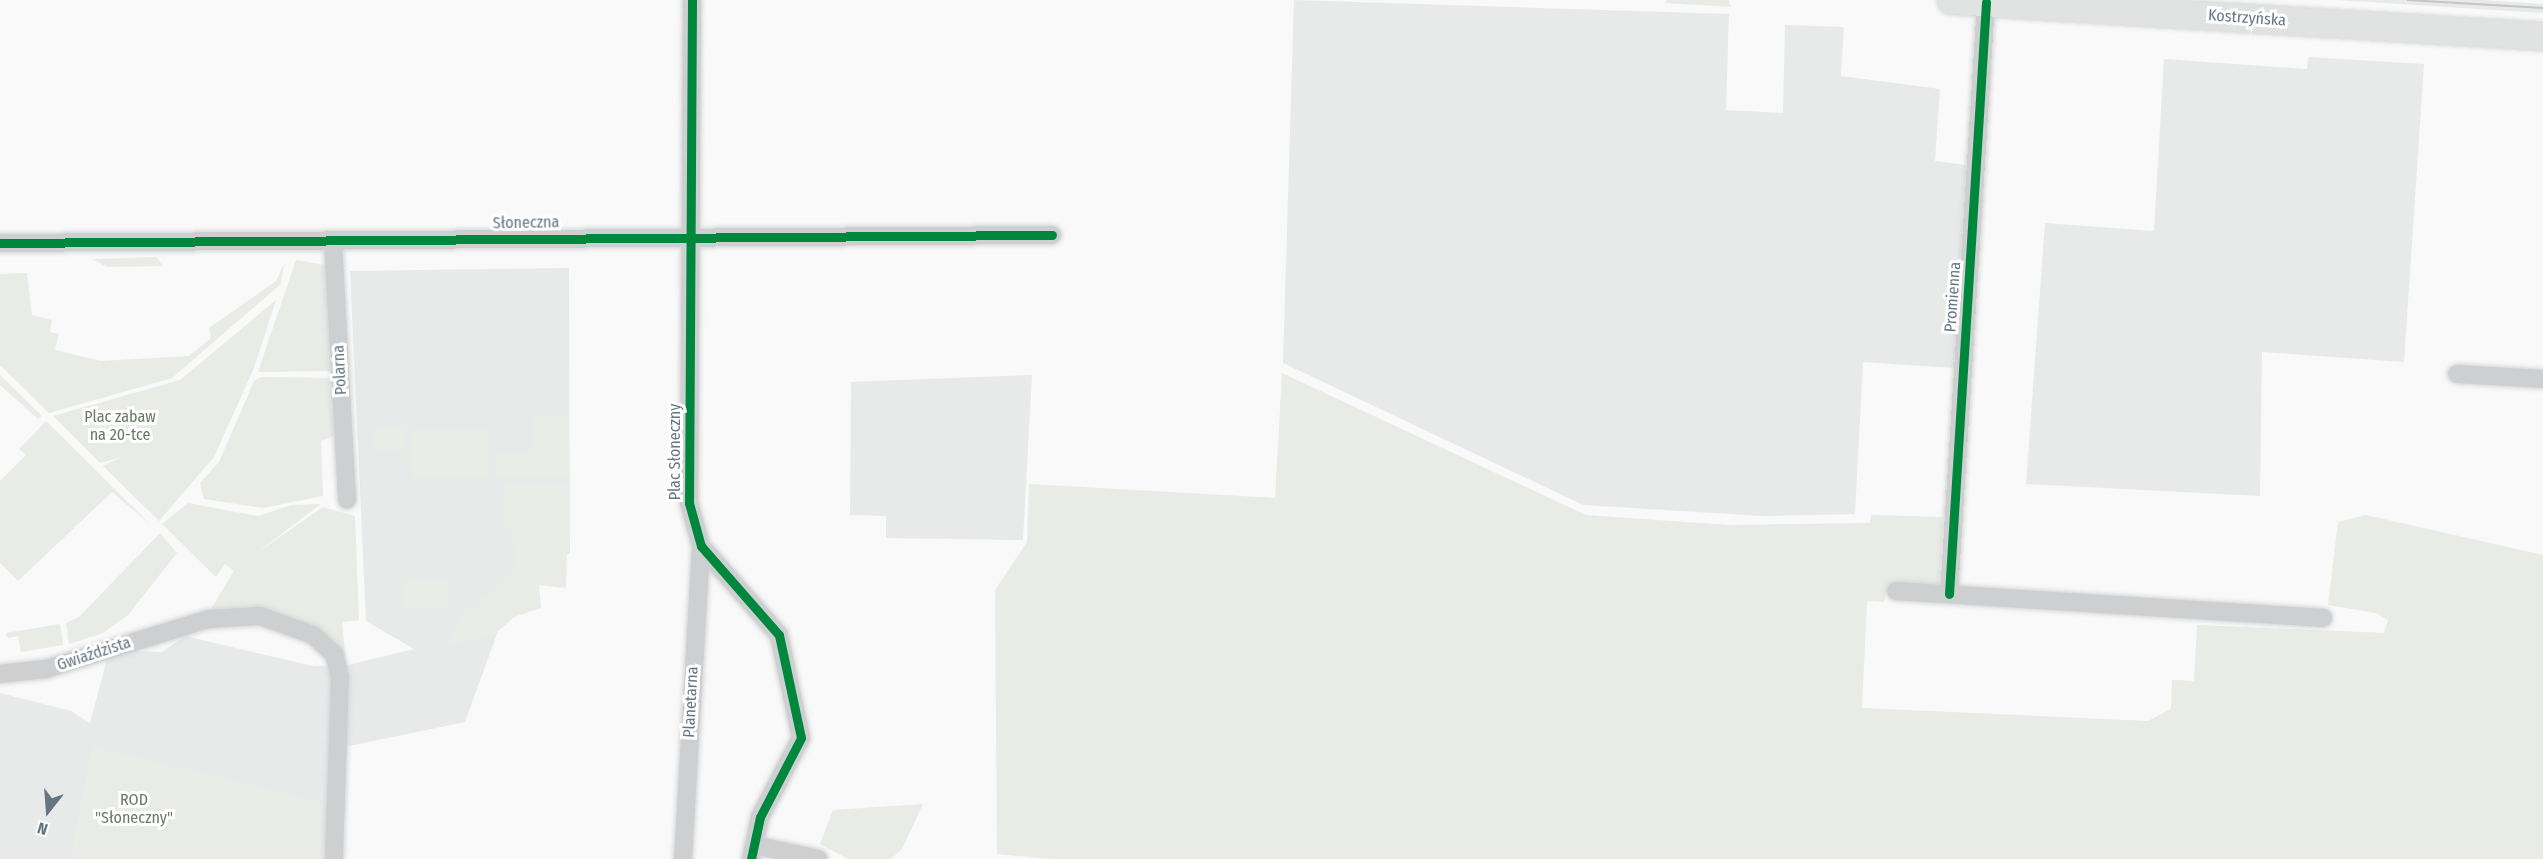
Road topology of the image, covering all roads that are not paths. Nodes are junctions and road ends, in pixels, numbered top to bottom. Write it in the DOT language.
graph roads {
  1 [pos="692,0"];
  2 [pos="1951,0"];
  3 [pos="1986,2"];
  4 [pos="2543,36"];
  5 [pos="1052,235"];
  6 [pos="690,236"];
  7 [pos="333,241"];
  8 [pos="0,243"];
  9 [pos="2457,374"];
  10 [pos="2543,379"];
  11 [pos="346,500"];
  12 [pos="701,546"];
  13 [pos="1896,591"];
  14 [pos="1950,594"];
  15 [pos="2323,618"];
  16 [pos="0,674"];
  17 [pos="753,852"];
  18 [pos="334,859"];
  19 [pos="683,859"];
  20 [pos="819,859"];
  1 -- 6 [label="street, Plac Słoneczny"];
  2 -- 3 [label="main road, Kostrzyńska"];
  3 -- 4 [label="main road, Kostrzyńska"];
  3 -- 14 [label="street, Promienna"];
  5 -- 6 [label="street, Słoneczna"];
  6 -- 7 [label="street, Słoneczna"];
  6 -- 12 [label="street, Plac Słoneczny"];
  7 -- 8 [label="street, Słoneczna"];
  7 -- 11 [label="street, Polarna"];
  9 -- 10 [label="street"];
  12 -- 17 [label="street, Plac Słoneczny"];
  12 -- 19 [label="street, Planetarna"];
  13 -- 14 [label="street"];
  14 -- 15 [label="street"];
  16 -- 18 [label="street, Gwiaździsta"];
  17 -- 20 [label="street, Plac Słoneczny"];
}
